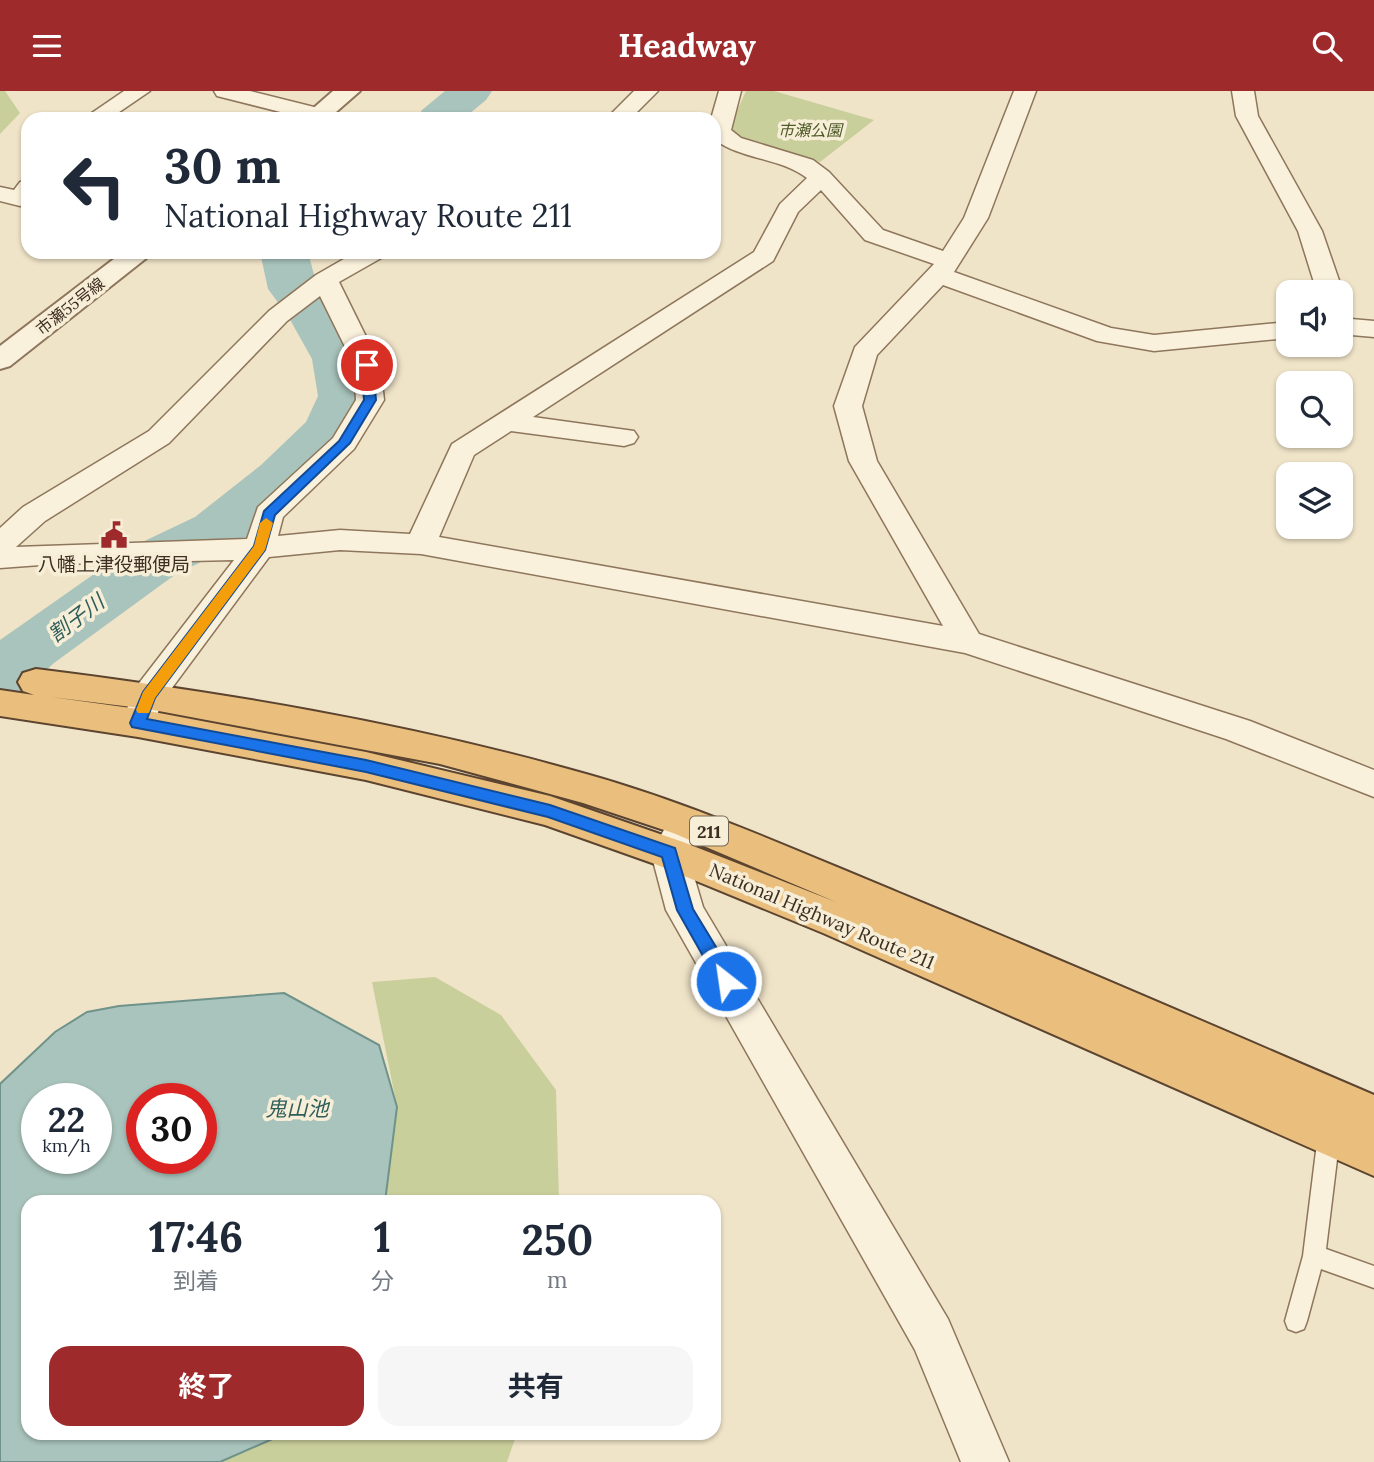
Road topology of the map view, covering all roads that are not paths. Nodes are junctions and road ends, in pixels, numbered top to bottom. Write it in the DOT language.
graph roads {
  1 [pos="139,91"];
  2 [pos="225,91"];
  3 [pos="348,91"];
  4 [pos="647,91"];
  5 [pos="730,91"];
  6 [pos="1025,91"];
  7 [pos="1243,91"];
  8 [pos="104,112"];
  9 [pos="298,112"];
  10 [pos="321,112"];
  11 [pos="624,112"];
  12 [pos="721,125"];
  13 [pos="721,134"];
  14 [pos="821,177"];
  15 [pos="0,194"];
  16 [pos="21,198"];
  17 [pos="131,259"];
  18 [pos="362,259"];
  19 [pos="944,268"];
  20 [pos="1326,280"];
  21 [pos="317,285"];
  22 [pos="1353,327"];
  23 [pos="1374,329"];
  24 [pos="1276,331"];
  25 [pos="0,360"];
  26 [pos="508,422"];
  27 [pos="624,437"];
  28 [pos="0,544"];
  29 [pos="421,544"];
  30 [pos="260,547"];
  31 [pos="0,558"];
  32 [pos="968,642"];
  33 [pos="1,693"];
  34 [pos="143,710"];
  35 [pos="1374,784"];
  36 [pos="678,837"];
  37 [pos="1374,1118"];
  38 [pos="1329,1135"];
  39 [pos="1374,1154"];
  40 [pos="1314,1256"];
  41 [pos="1374,1277"];
  42 [pos="1296,1321"];
  43 [pos="985,1462"];
  1 -- 8 [label="street"];
  2 -- 9 [label="street"];
  3 -- 10 [label="street"];
  4 -- 11 [label="street"];
  5 -- 12 [label="street"];
  6 -- 19 [label="street"];
  7 -- 20 [label="street"];
  13 -- 14 [label="street"];
  14 -- 19 [label="street"];
  14 -- 26 [label="street"];
  15 -- 16 [label="street"];
  17 -- 25 [label="street, 市瀬55号線"];
  18 -- 21 [label="street"];
  19 -- 24 [label="street"];
  19 -- 32 [label="street"];
  21 -- 28 [label="street"];
  21 -- 30 [label="street"];
  22 -- 23 [label="street"];
  26 -- 27 [label="street"];
  26 -- 29 [label="street"];
  29 -- 30 [label="street"];
  29 -- 32 [label="street"];
  30 -- 31 [label="street"];
  30 -- 34 [label="street"];
  32 -- 35 [label="street"];
  33 -- 34 [label="highway, National Highway Route 211 / 211"];
  34 -- 36 [label="highway, National Highway Route 211 / 211"];
  36 -- 37 [label="highway, National Highway Route 211 / 211"];
  36 -- 38 [label="highway, National Highway Route 211 / 211"];
  36 -- 43 [label="street"];
  38 -- 39 [label="highway, National Highway Route 211 / 211"];
  38 -- 40 [label="lane"];
  40 -- 41 [label="lane"];
  40 -- 42 [label="lane"];
}
